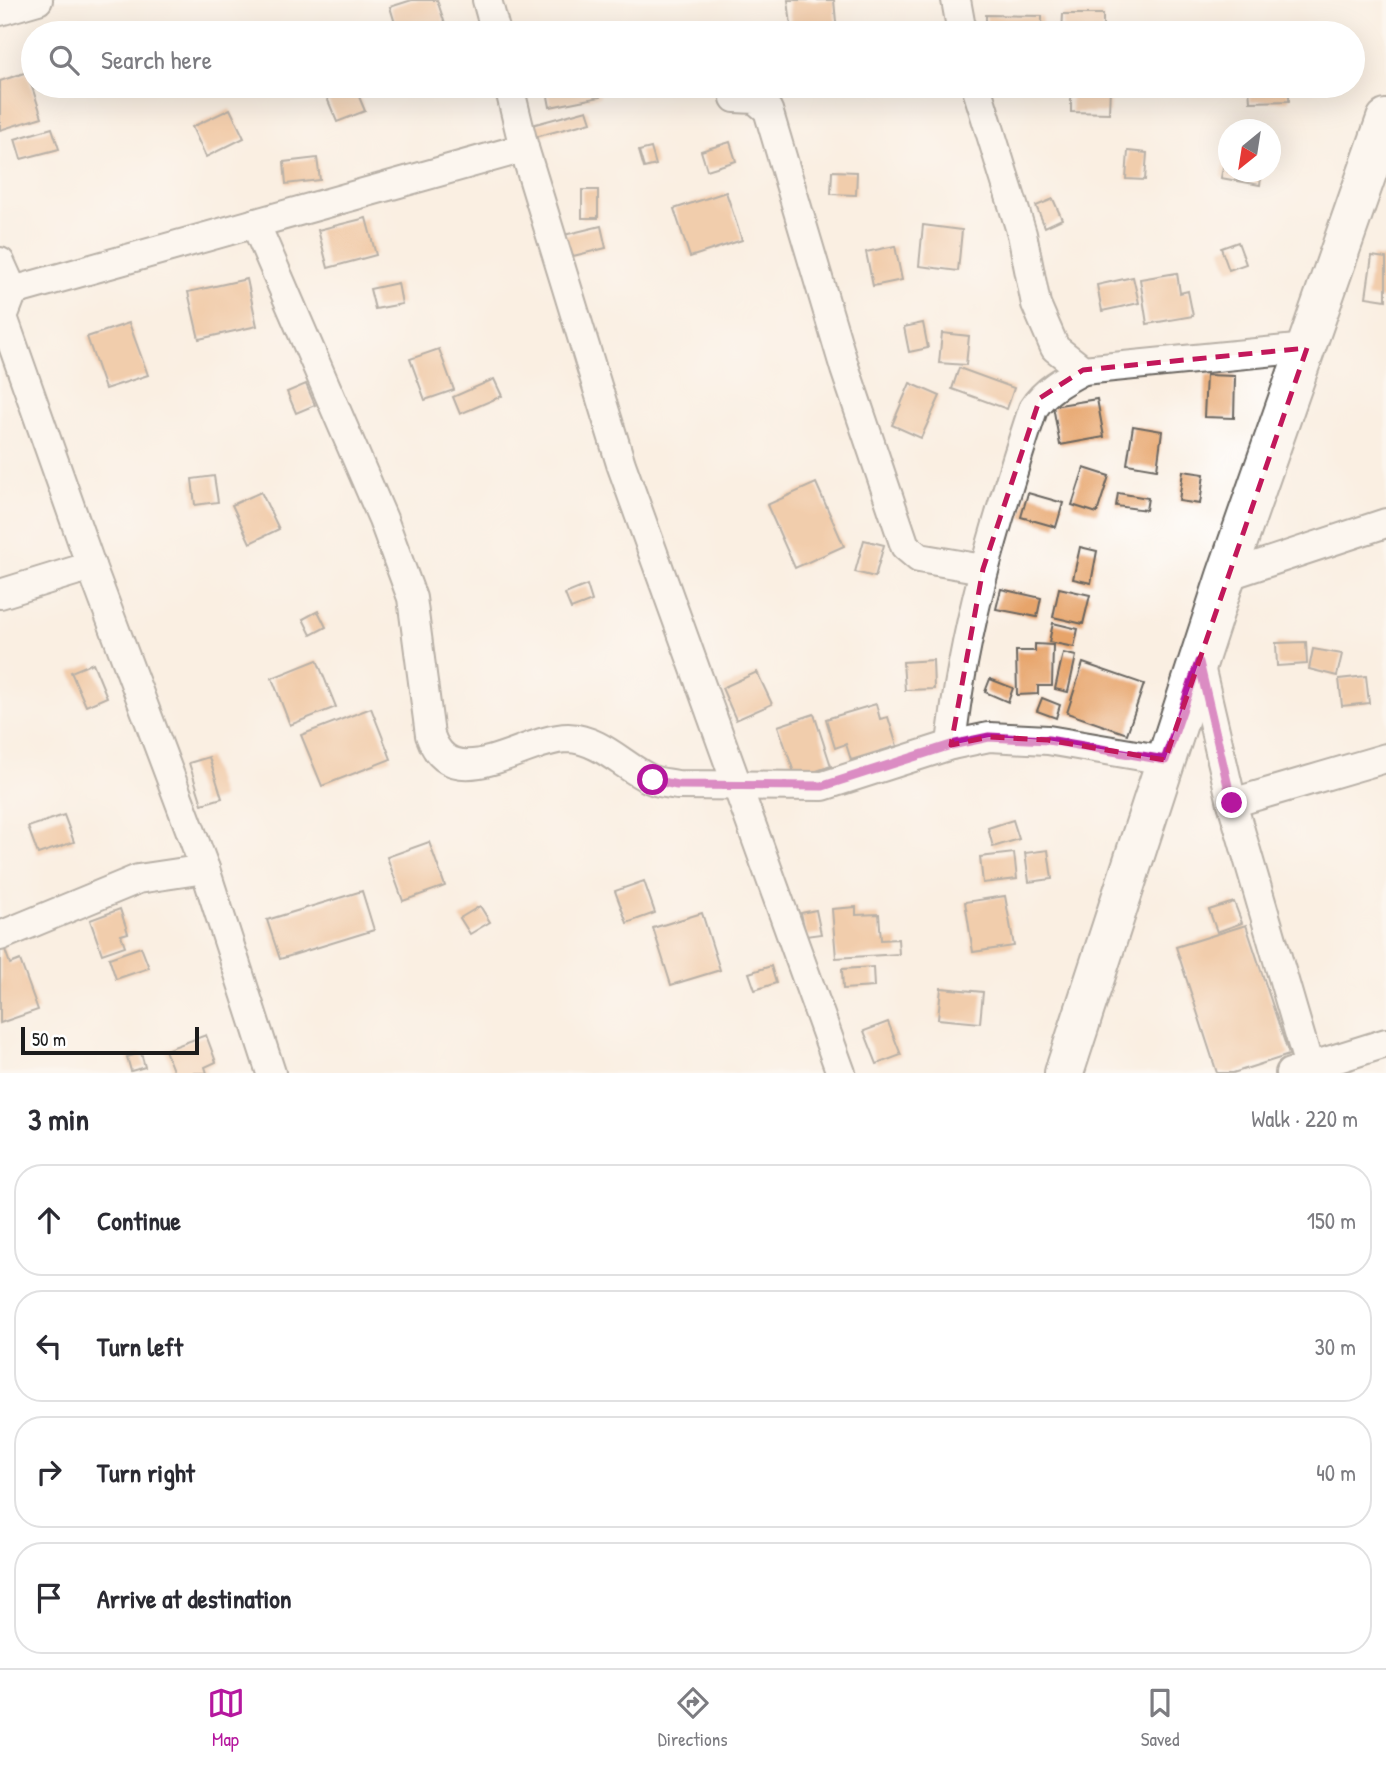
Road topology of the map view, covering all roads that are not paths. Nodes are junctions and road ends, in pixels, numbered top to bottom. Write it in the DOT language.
graph roads {
  1 [pos="38,0"];
  2 [pos="487,0"];
  3 [pos="956,0"];
  4 [pos="0,11"];
  5 [pos="493,21"];
  6 [pos="960,21"];
  7 [pos="512,98"];
  8 [pos="735,98"];
  9 [pos="980,98"];
  10 [pos="1386,119"];
  11 [pos="524,148"];
  12 [pos="255,223"];
  13 [pos="0,262"];
  14 [pos="13,291"];
  15 [pos="1307,348"];
  16 [pos="1083,370"];
  17 [pos="1386,523"];
  18 [pos="91,566"];
  19 [pos="983,569"];
  20 [pos="1226,576"];
  21 [pos="0,594"];
  22 [pos="1199,662"];
  23 [pos="951,745"];
  24 [pos="1386,758"];
  25 [pos="1165,760"];
  26 [pos="739,786"];
  27 [pos="1232,803"];
  28 [pos="205,869"];
  29 [pos="0,936"];
  30 [pos="1386,1043"];
  31 [pos="1304,1071"];
  32 [pos="271,1073"];
  33 [pos="841,1073"];
  34 [pos="1064,1073"];
  1 -- 4 [label="street"];
  2 -- 5 [label="street"];
  3 -- 6 [label="street"];
  7 -- 11 [label="street"];
  8 -- 19 [label="street"];
  9 -- 16 [label="street"];
  10 -- 15 [label="main road"];
  11 -- 12 [label="street"];
  11 -- 26 [label="street"];
  12 -- 14 [label="street"];
  12 -- 26 [label="street"];
  13 -- 14 [label="street"];
  14 -- 18 [label="street"];
  15 -- 16 [label="street"];
  15 -- 20 [label="main road"];
  16 -- 19 [label="street"];
  17 -- 20 [label="street"];
  18 -- 21 [label="street"];
  18 -- 28 [label="street"];
  19 -- 23 [label="street"];
  20 -- 22 [label="main road"];
  22 -- 25 [label="main road"];
  22 -- 27 [label="street"];
  23 -- 25 [label="street"];
  23 -- 26 [label="street"];
  24 -- 27 [label="street"];
  25 -- 34 [label="main road"];
  26 -- 33 [label="street"];
  27 -- 31 [label="street"];
  28 -- 29 [label="street"];
  28 -- 32 [label="street"];
  30 -- 31 [label="street"];
}
